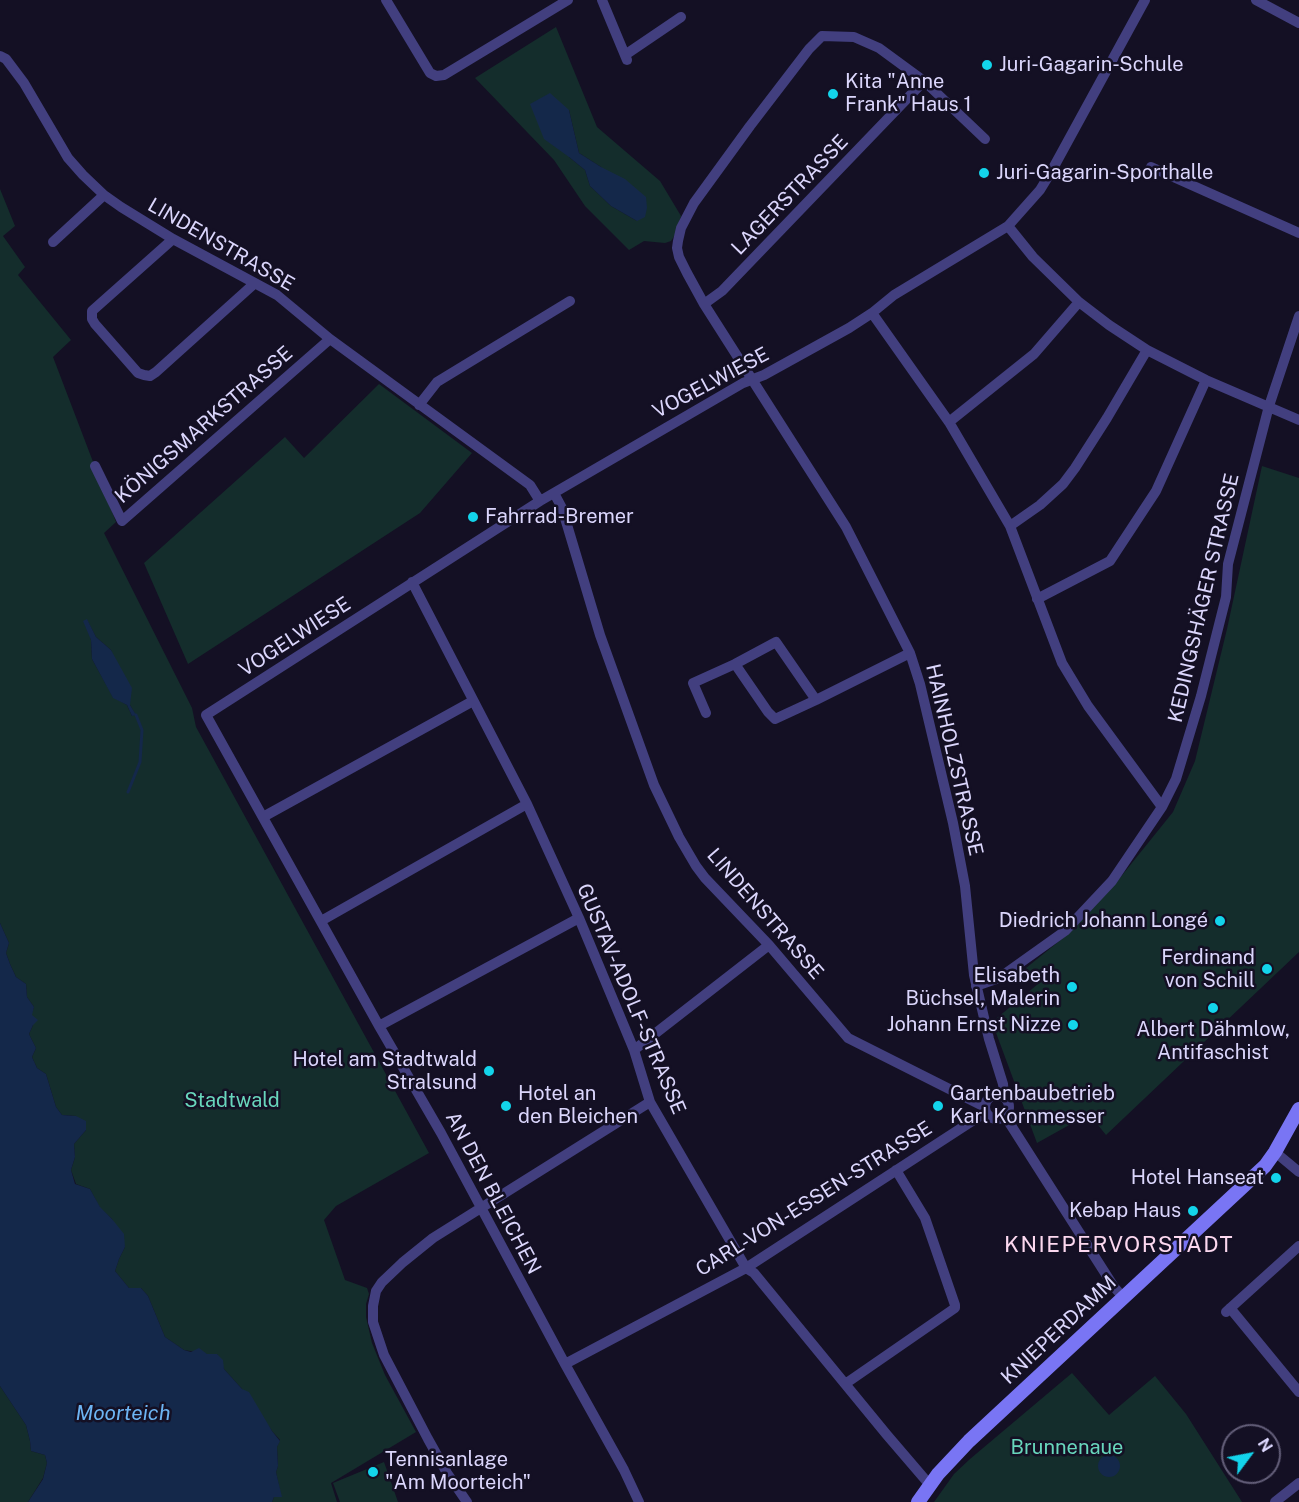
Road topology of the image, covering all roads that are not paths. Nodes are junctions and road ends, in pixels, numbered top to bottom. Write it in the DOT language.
graph roads {
  1 [pos="386,0"];
  2 [pos="567,0"];
  3 [pos="602,0"];
  4 [pos="1145,0"];
  5 [pos="1256,0"];
  6 [pos="681,17"];
  7 [pos="1299,23"];
  8 [pos="0,56"];
  9 [pos="924,81"];
  10 [pos="985,139"];
  11 [pos="1151,167"];
  12 [pos="104,195"];
  13 [pos="1008,226"];
  14 [pos="1299,233"];
  15 [pos="173,239"];
  16 [pos="53,243"];
  17 [pos="255,283"];
  18 [pos="570,301"];
  19 [pos="1079,302"];
  20 [pos="704,304"];
  21 [pos="872,313"];
  22 [pos="1299,316"];
  23 [pos="330,339"];
  24 [pos="1147,350"];
  25 [pos="752,379"];
  26 [pos="1206,380"];
  27 [pos="419,405"];
  28 [pos="1269,406"];
  29 [pos="1299,420"];
  30 [pos="949,422"];
  31 [pos="95,466"];
  32 [pos="554,493"];
  33 [pos="540,501"];
  34 [pos="1010,526"];
  35 [pos="412,582"];
  36 [pos="1037,599"];
  37 [pos="910,653"];
  38 [pos="735,664"];
  39 [pos="816,700"];
  40 [pos="473,701"];
  41 [pos="706,713"];
  42 [pos="206,715"];
  43 [pos="527,804"];
  44 [pos="1162,807"];
  45 [pos="263,817"];
  46 [pos="579,918"];
  47 [pos="321,921"];
  48 [pos="769,945"];
  49 [pos="976,986"];
  50 [pos="379,1026"];
  51 [pos="634,1050"];
  52 [pos="1004,1096"];
  53 [pos="650,1102"];
  54 [pos="1299,1109"];
  55 [pos="986,1110"];
  56 [pos="1005,1116"];
  57 [pos="1275,1152"];
  58 [pos="896,1170"];
  59 [pos="1299,1172"];
  60 [pos="481,1209"];
  61 [pos="1299,1246"];
  62 [pos="746,1268"];
  63 [pos="1123,1297"];
  64 [pos="565,1364"];
  65 [pos="845,1384"];
  66 [pos="1299,1392"];
  67 [pos="1299,1483"];
  68 [pos="929,1484"];
  69 [pos="467,1502"];
  70 [pos="639,1502"];
  71 [pos="918,1502"];
  72 [pos="1275,1502"];
  1 -- 2 [label="street"];
  3 -- 6 [label="street"];
  4 -- 13 [label="street, VOGELWIESE"];
  5 -- 7 [label="street"];
  8 -- 12 [label="street, LINDENSTRASSE"];
  9 -- 10 [label="street, HAINHOLZSTRASSE"];
  9 -- 20 [label="street, LAGERSTRASSE"];
  9 -- 20 [label="street, HAINHOLZSTRASSE"];
  11 -- 14 [label="street"];
  12 -- 15 [label="street, LINDENSTRASSE"];
  12 -- 16 [label="street"];
  13 -- 19 [label="street"];
  13 -- 21 [label="street, VOGELWIESE"];
  15 -- 17 [label="street, LINDENSTRASSE"];
  15 -- 17 [label="street"];
  17 -- 23 [label="street, LINDENSTRASSE"];
  18 -- 27 [label="street"];
  19 -- 24 [label="street"];
  19 -- 30 [label="street"];
  20 -- 25 [label="street, HAINHOLZSTRASSE"];
  21 -- 25 [label="street, VOGELWIESE"];
  21 -- 30 [label="street"];
  22 -- 28 [label="street, KEDINGSHÄGER STRASSE"];
  23 -- 27 [label="street, LINDENSTRASSE"];
  23 -- 31 [label="street, KÖNIGSMARKSTRASSE"];
  24 -- 26 [label="street"];
  24 -- 34 [label="street"];
  25 -- 32 [label="street, VOGELWIESE"];
  25 -- 37 [label="street, HAINHOLZSTRASSE"];
  26 -- 28 [label="street"];
  26 -- 36 [label="street"];
  27 -- 33 [label="street, LINDENSTRASSE"];
  28 -- 29 [label="street"];
  28 -- 44 [label="street, KEDINGSHÄGER STRASSE"];
  30 -- 34 [label="street"];
  32 -- 33 [label="street, VOGELWIESE"];
  32 -- 48 [label="street, LINDENSTRASSE"];
  33 -- 35 [label="street, VOGELWIESE"];
  34 -- 36 [label="street"];
  35 -- 40 [label="street, GUSTAV-ADOLF-STRASSE"];
  35 -- 42 [label="street, VOGELWIESE"];
  36 -- 44 [label="street"];
  37 -- 39 [label="street"];
  37 -- 49 [label="street, HAINHOLZSTRASSE"];
  38 -- 39 [label="street"];
  38 -- 39 [label="street"];
  38 -- 41 [label="street"];
  40 -- 43 [label="street, GUSTAV-ADOLF-STRASSE"];
  40 -- 45 [label="street"];
  42 -- 45 [label="street, AN DEN BLEICHEN"];
  43 -- 46 [label="street, GUSTAV-ADOLF-STRASSE"];
  43 -- 47 [label="street"];
  44 -- 49 [label="street, KEDINGSHÄGER STRASSE"];
  45 -- 47 [label="street, AN DEN BLEICHEN"];
  46 -- 50 [label="street"];
  46 -- 51 [label="street, GUSTAV-ADOLF-STRASSE"];
  47 -- 50 [label="street, AN DEN BLEICHEN"];
  48 -- 51 [label="street"];
  48 -- 55 [label="street, LINDENSTRASSE"];
  49 -- 52 [label="street, HAINHOLZSTRASSE"];
  50 -- 60 [label="street, AN DEN BLEICHEN"];
  51 -- 53 [label="street, GUSTAV-ADOLF-STRASSE"];
  52 -- 55 [label="street"];
  52 -- 56 [label="street"];
  53 -- 60 [label="street"];
  53 -- 62 [label="street, GUSTAV-ADOLF-STRASSE"];
  54 -- 57 [label="main road, KNIEPERDAMM"];
  55 -- 56 [label="street"];
  55 -- 58 [label="street, CARL-VON-ESSEN-STRASSE"];
  56 -- 63 [label="street"];
  57 -- 59 [label="street"];
  57 -- 63 [label="main road, KNIEPERDAMM"];
  58 -- 62 [label="street, CARL-VON-ESSEN-STRASSE"];
  58 -- 65 [label="street"];
  60 -- 64 [label="street, AN DEN BLEICHEN"];
  60 -- 69 [label="street"];
  61 -- 66 [label="street"];
  62 -- 64 [label="street, CARL-VON-ESSEN-STRASSE"];
  62 -- 65 [label="street, GUSTAV-ADOLF-STRASSE"];
  63 -- 68 [label="main road, KNIEPERDAMM"];
  64 -- 70 [label="street, AN DEN BLEICHEN"];
  65 -- 68 [label="street, GUSTAV-ADOLF-STRASSE"];
  67 -- 72 [label="street"];
  68 -- 71 [label="main road, KNIEPERDAMM"];
}
